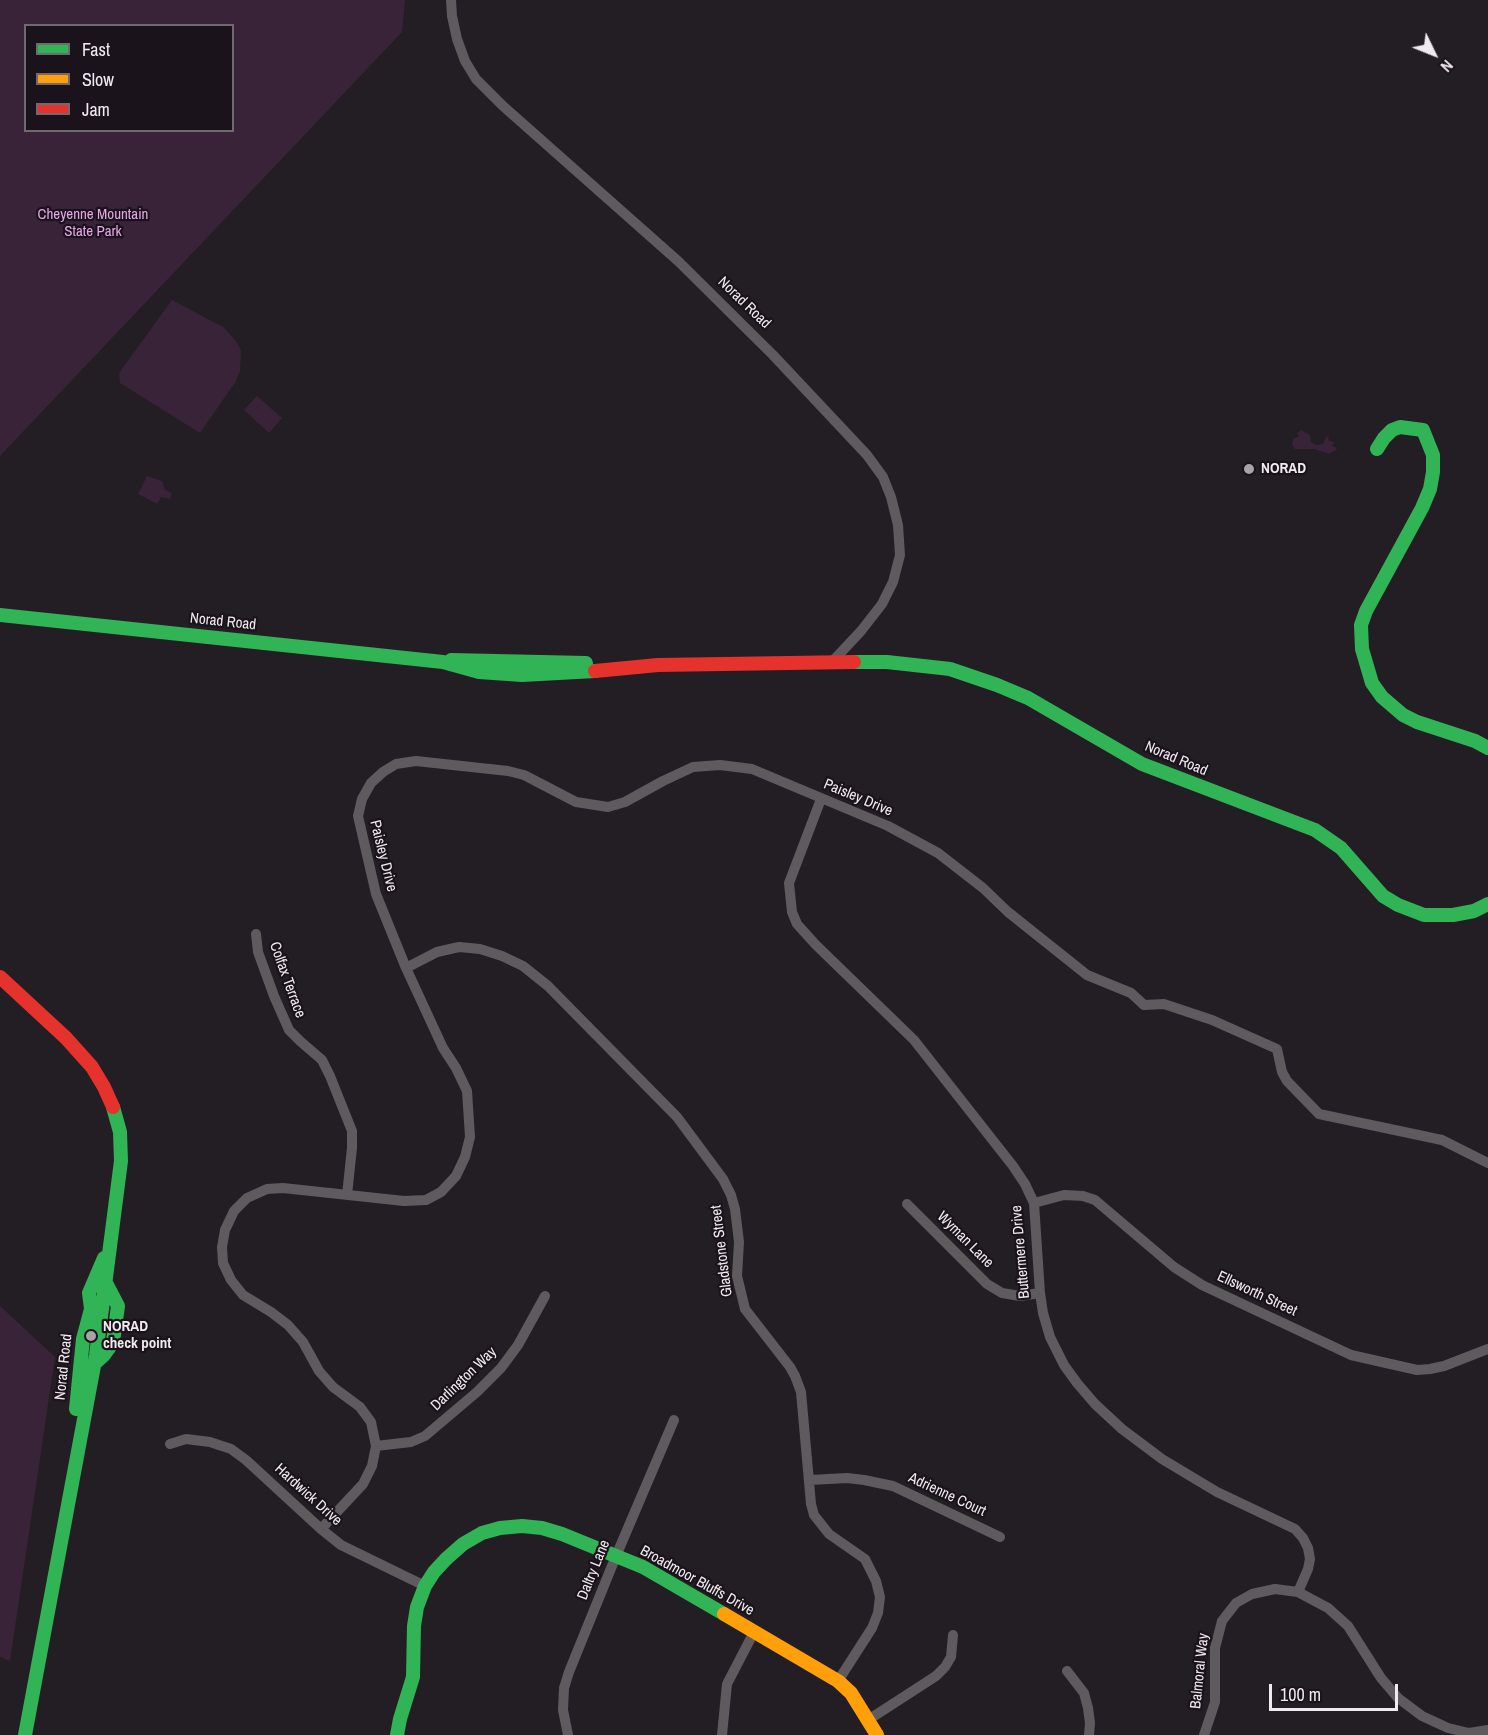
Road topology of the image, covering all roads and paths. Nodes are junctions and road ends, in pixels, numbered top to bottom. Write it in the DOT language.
graph roads {
  1 [pos="451,0"];
  2 [pos="1377,449"];
  3 [pos="0,615"];
  4 [pos="831,663"];
  5 [pos="1488,748"];
  6 [pos="821,799"];
  7 [pos="1488,904"];
  8 [pos="256,934"];
  9 [pos="406,968"];
  10 [pos="0,977"];
  11 [pos="1488,1163"];
  12 [pos="347,1196"];
  13 [pos="1034,1203"];
  14 [pos="907,1204"];
  15 [pos="114,1217"];
  16 [pos="1040,1293"];
  17 [pos="545,1296"];
  18 [pos="1488,1349"];
  19 [pos="674,1420"];
  20 [pos="170,1444"];
  21 [pos="376,1446"];
  22 [pos="810,1480"];
  23 [pos="63,1526"];
  24 [pos="321,1529"];
  25 [pos="1000,1537"];
  26 [pos="616,1556"];
  27 [pos="425,1586"];
  28 [pos="1298,1593"];
  29 [pos="754,1632"];
  30 [pos="953,1635"];
  31 [pos="1067,1671"];
  32 [pos="838,1681"];
  33 [pos="868,1720"];
  34 [pos="1488,1730"];
  35 [pos="25,1735"];
  36 [pos="397,1735"];
  37 [pos="568,1735"];
  38 [pos="722,1735"];
  39 [pos="877,1735"];
  40 [pos="1089,1735"];
  41 [pos="1204,1735"];
  1 -- 4 [label="street, Norad Road"];
  2 -- 5 [label="street"];
  3 -- 4 [label="street, Norad Road"];
  4 -- 7 [label="street, Norad Road"];
  6 -- 9 [label="street, Paisley Drive"];
  6 -- 11 [label="street, Paisley Drive"];
  6 -- 13 [label="street, Buttermere Drive"];
  8 -- 12 [label="street, Colfax Terrace"];
  9 -- 12 [label="street, Paisley Drive"];
  9 -- 22 [label="street, Gladstone Street"];
  10 -- 15 [label="street, Norad Road"];
  12 -- 21 [label="street, Paisley Drive"];
  13 -- 16 [label="street, Buttermere Drive"];
  13 -- 18 [label="street, Ellsworth Street"];
  14 -- 16 [label="street, Wyman Lane"];
  15 -- 23 [label="street, Norad Road"];
  15 -- 23 [label="street, Norad Road"];
  16 -- 28 [label="street, Buttermere Drive"];
  17 -- 21 [label="street, Darlington Way"];
  19 -- 26 [label="street, Daltry Lane"];
  20 -- 24 [label="street, Hardwick Drive"];
  21 -- 24 [label="street"];
  22 -- 25 [label="street, Adrienne Court"];
  22 -- 32 [label="street, Gladstone Street"];
  23 -- 35 [label="street, Norad Road"];
  24 -- 27 [label="street, Hardwick Drive"];
  26 -- 27 [label="street, Broadmoor Bluffs Drive"];
  26 -- 29 [label="street, Broadmoor Bluffs Drive"];
  26 -- 37 [label="street, Daltry Lane"];
  27 -- 36 [label="street, Broadmoor Bluffs Drive"];
  28 -- 34 [label="street, Balmoral Way"];
  28 -- 41 [label="street, Balmoral Way"];
  29 -- 32 [label="street, Broadmoor Bluffs Drive"];
  29 -- 38 [label="street"];
  30 -- 33 [label="street"];
  31 -- 40 [label="street"];
  32 -- 33 [label="street, Broadmoor Bluffs Drive"];
  33 -- 39 [label="street, Broadmoor Bluffs Drive"];
}
